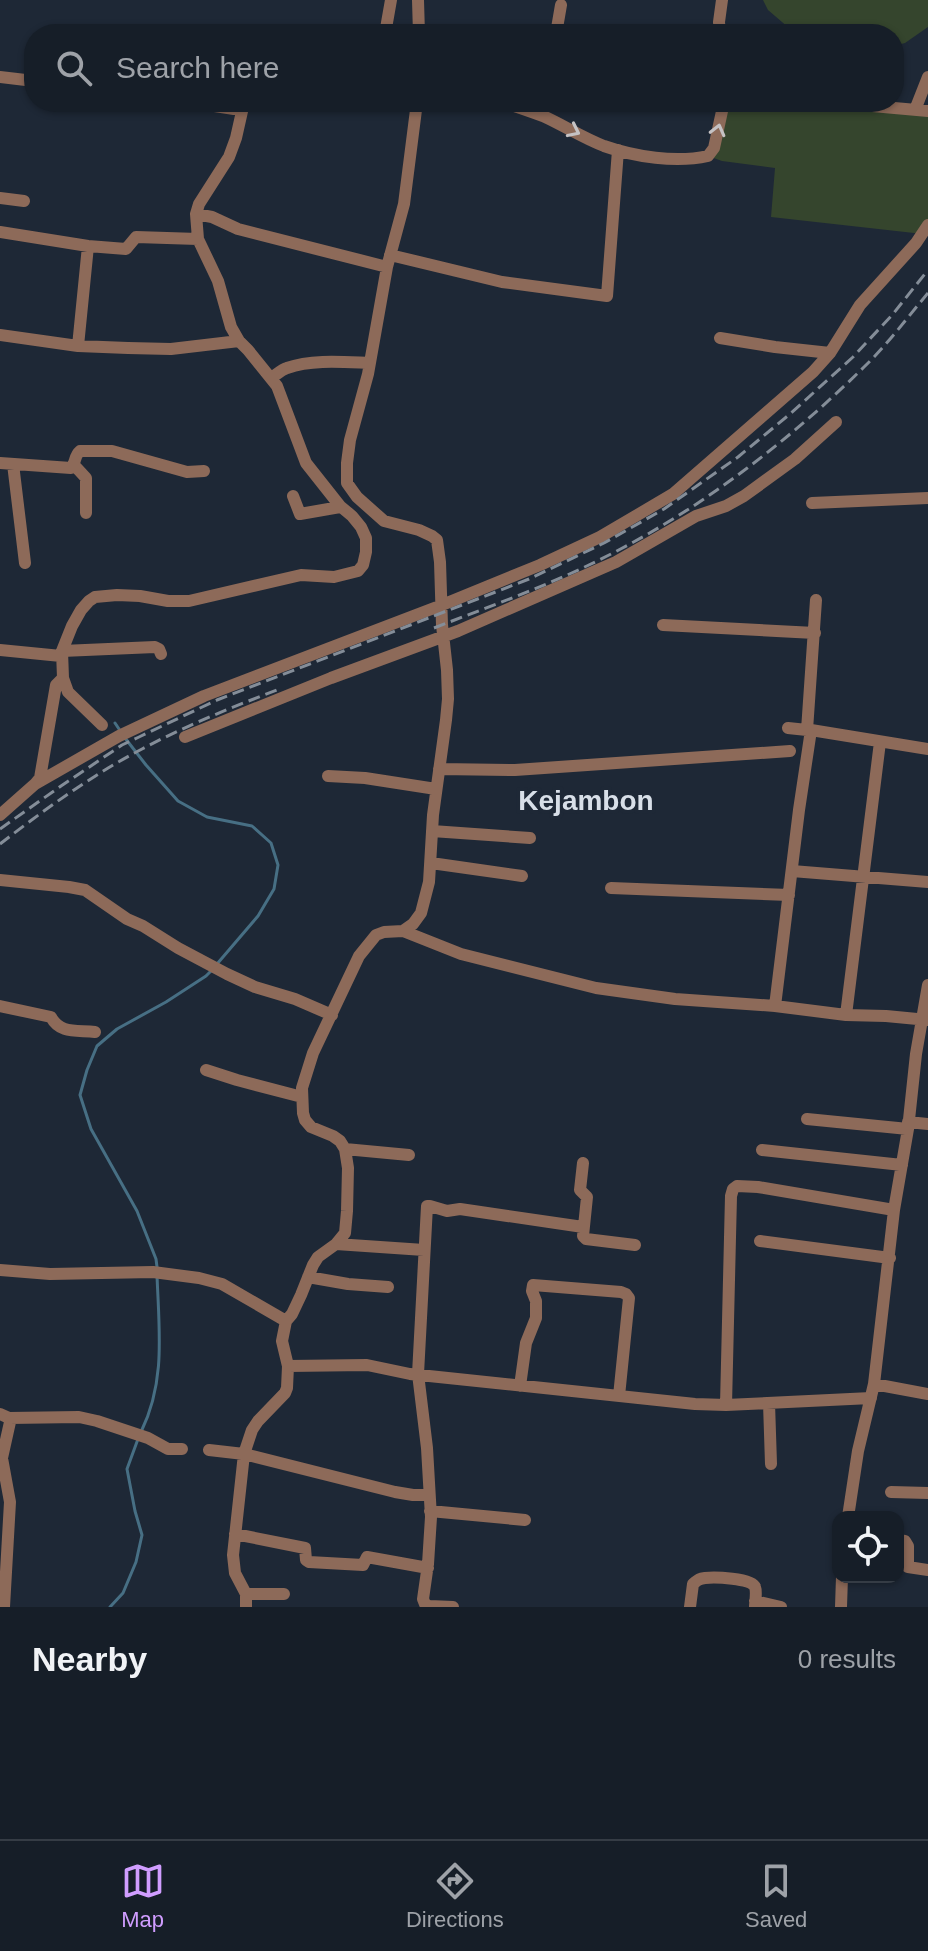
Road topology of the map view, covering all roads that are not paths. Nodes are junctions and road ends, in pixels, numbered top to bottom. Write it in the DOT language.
graph roads {
  1 [pos="391,0"];
  2 [pos="418,0"];
  3 [pos="722,0"];
  4 [pos="561,5"];
  5 [pos="387,24"];
  6 [pos="419,24"];
  7 [pos="558,24"];
  8 [pos="719,24"];
  9 [pos="0,77"];
  10 [pos="928,77"];
  11 [pos="24,80"];
  12 [pos="922,111"];
  13 [pos="243,112"];
  14 [pos="415,112"];
  15 [pos="530,112"];
  16 [pos="542,112"];
  17 [pos="722,112"];
  18 [pos="541,116"];
  19 [pos="618,150"];
  20 [pos="0,198"];
  21 [pos="24,201"];
  22 [pos="204,215"];
  23 [pos="928,225"];
  24 [pos="0,232"];
  25 [pos="198,239"];
  26 [pos="88,246"];
  27 [pos="389,261"];
  28 [pos="0,335"];
  29 [pos="720,338"];
  30 [pos="239,341"];
  31 [pos="78,346"];
  32 [pos="830,353"];
  33 [pos="370,363"];
  34 [pos="272,378"];
  35 [pos="836,422"];
  36 [pos="7,464"];
  37 [pos="74,465"];
  38 [pos="204,471"];
  39 [pos="293,496"];
  40 [pos="928,498"];
  41 [pos="812,503"];
  42 [pos="340,507"];
  43 [pos="358,510"];
  44 [pos="86,513"];
  45 [pos="25,563"];
  46 [pos="816,600"];
  47 [pos="442,605"];
  48 [pos="663,625"];
  49 [pos="815,633"];
  50 [pos="444,637"];
  51 [pos="0,650"];
  52 [pos="67,652"];
  53 [pos="161,654"];
  54 [pos="63,678"];
  55 [pos="102,725"];
  56 [pos="788,728"];
  57 [pos="809,730"];
  58 [pos="185,737"];
  59 [pos="880,742"];
  60 [pos="928,749"];
  61 [pos="790,751"];
  62 [pos="439,769"];
  63 [pos="328,776"];
  64 [pos="35,784"];
  65 [pos="436,789"];
  66 [pos="0,815"];
  67 [pos="432,831"];
  68 [pos="530,838"];
  69 [pos="431,863"];
  70 [pos="792,871"];
  71 [pos="522,876"];
  72 [pos="862,878"];
  73 [pos="0,880"];
  74 [pos="928,882"];
  75 [pos="611,888"];
  76 [pos="789,895"];
  77 [pos="403,931"];
  78 [pos="928,985"];
  79 [pos="0,1006"];
  80 [pos="775,1006"];
  81 [pos="332,1015"];
  82 [pos="846,1015"];
  83 [pos="925,1020"];
  84 [pos="95,1032"];
  85 [pos="206,1070"];
  86 [pos="302,1097"];
  87 [pos="807,1119"];
  88 [pos="928,1124"];
  89 [pos="908,1125"];
  90 [pos="345,1149"];
  91 [pos="762,1150"];
  92 [pos="409,1155"];
  93 [pos="583,1163"];
  94 [pos="902,1165"];
  95 [pos="894,1210"];
  96 [pos="583,1227"];
  97 [pos="760,1241"];
  98 [pos="336,1244"];
  99 [pos="635,1245"];
  100 [pos="424,1250"];
  101 [pos="890,1258"];
  102 [pos="0,1270"];
  103 [pos="308,1277"];
  104 [pos="388,1287"];
  105 [pos="286,1321"];
  106 [pos="288,1366"];
  107 [pos="418,1374"];
  108 [pos="520,1386"];
  109 [pos="873,1391"];
  110 [pos="928,1394"];
  111 [pos="619,1396"];
  112 [pos="769,1403"];
  113 [pos="726,1405"];
  114 [pos="5,1416"];
  115 [pos="182,1449"];
  116 [pos="209,1450"];
  117 [pos="244,1454"];
  118 [pos="771,1464"];
  119 [pos="891,1492"];
  120 [pos="928,1493"];
  121 [pos="429,1495"];
  122 [pos="430,1511"];
  123 [pos="849,1511"];
  124 [pos="525,1520"];
  125 [pos="235,1534"];
  126 [pos="904,1541"];
  127 [pos="4,1560"];
  128 [pos="428,1568"];
  129 [pos="928,1570"];
  130 [pos="842,1583"];
  131 [pos="284,1594"];
  132 [pos="246,1600"];
  133 [pos="755,1604"];
  134 [pos="423,1605"];
  135 [pos="4,1607"];
  136 [pos="453,1607"];
  137 [pos="690,1607"];
  138 [pos="781,1607"];
  139 [pos="841,1607"];
  1 -- 5 [label="street"];
  2 -- 6 [label="street"];
  3 -- 8 [label="street"];
  4 -- 7 [label="street"];
  9 -- 11 [label="street"];
  10 -- 12 [label="street"];
  13 -- 22 [label="street"];
  14 -- 27 [label="street"];
  15 -- 18 [label="street"];
  16 -- 18 [label="street"];
  19 -- 17 [label="street, one-way"];
  18 -- 19 [label="street, one-way"];
  19 -- 27 [label="street"];
  20 -- 21 [label="street"];
  22 -- 25 [label="street"];
  22 -- 27 [label="street"];
  23 -- 32 [label="street"];
  24 -- 26 [label="street"];
  25 -- 26 [label="street"];
  25 -- 30 [label="street"];
  26 -- 31 [label="street"];
  27 -- 33 [label="street"];
  28 -- 31 [label="street"];
  29 -- 32 [label="street"];
  30 -- 31 [label="street"];
  30 -- 34 [label="street"];
  32 -- 47 [label="street"];
  33 -- 34 [label="street"];
  33 -- 43 [label="street"];
  34 -- 42 [label="street"];
  35 -- 50 [label="street"];
  36 -- 37 [label="street"];
  36 -- 45 [label="street"];
  37 -- 38 [label="street"];
  37 -- 44 [label="street"];
  39 -- 42 [label="street"];
  40 -- 41 [label="street"];
  42 -- 43 [label="street"];
  43 -- 47 [label="street"];
  43 -- 52 [label="street"];
  46 -- 49 [label="street"];
  47 -- 50 [label="street"];
  47 -- 64 [label="street"];
  48 -- 49 [label="street"];
  49 -- 57 [label="street"];
  50 -- 58 [label="street"];
  50 -- 62 [label="street"];
  51 -- 52 [label="street"];
  52 -- 53 [label="street"];
  52 -- 54 [label="street"];
  54 -- 55 [label="street"];
  54 -- 64 [label="street"];
  56 -- 57 [label="street"];
  57 -- 59 [label="street"];
  57 -- 70 [label="street"];
  59 -- 60 [label="street"];
  59 -- 72 [label="street"];
  61 -- 62 [label="street"];
  62 -- 65 [label="street"];
  63 -- 65 [label="street"];
  64 -- 66 [label="street"];
  65 -- 67 [label="street"];
  67 -- 68 [label="street"];
  67 -- 69 [label="street"];
  69 -- 71 [label="street"];
  69 -- 77 [label="street"];
  70 -- 72 [label="street"];
  70 -- 76 [label="street"];
  72 -- 74 [label="street"];
  72 -- 82 [label="street"];
  73 -- 81 [label="street"];
  75 -- 76 [label="street"];
  76 -- 80 [label="street"];
  77 -- 80 [label="street"];
  77 -- 81 [label="street"];
  78 -- 83 [label="street"];
  79 -- 84 [label="street"];
  80 -- 82 [label="street"];
  81 -- 86 [label="street"];
  82 -- 83 [label="street"];
  83 -- 89 [label="street"];
  85 -- 86 [label="street"];
  86 -- 90 [label="street"];
  87 -- 89 [label="street"];
  88 -- 89 [label="street"];
  89 -- 94 [label="street"];
  90 -- 92 [label="street"];
  90 -- 98 [label="street"];
  91 -- 94 [label="street"];
  93 -- 96 [label="street"];
  94 -- 95 [label="street"];
  95 -- 101 [label="street"];
  95 -- 113 [label="street"];
  96 -- 99 [label="street"];
  96 -- 100 [label="street"];
  97 -- 101 [label="street"];
  98 -- 100 [label="street"];
  98 -- 103 [label="street"];
  100 -- 107 [label="street"];
  101 -- 109 [label="street"];
  102 -- 105 [label="street"];
  103 -- 104 [label="street"];
  103 -- 105 [label="street"];
  105 -- 106 [label="street"];
  106 -- 107 [label="street"];
  106 -- 117 [label="street"];
  107 -- 108 [label="street"];
  107 -- 121 [label="street"];
  108 -- 111 [label="street"];
  108 -- 111 [label="street"];
  109 -- 110 [label="street"];
  109 -- 112 [label="street"];
  109 -- 123 [label="street"];
  111 -- 113 [label="street"];
  112 -- 113 [label="street"];
  112 -- 118 [label="street"];
  114 -- 115 [label="street"];
  114 -- 127 [label="street"];
  116 -- 117 [label="street"];
  117 -- 121 [label="street"];
  117 -- 125 [label="street"];
  119 -- 120 [label="street"];
  121 -- 122 [label="street"];
  122 -- 124 [label="street"];
  122 -- 128 [label="street"];
  125 -- 128 [label="street"];
  125 -- 132 [label="street"];
  126 -- 129 [label="street"];
  127 -- 135 [label="street"];
  128 -- 134 [label="street"];
  130 -- 139 [label="street"];
  131 -- 132 [label="street"];
  133 -- 137 [label="street"];
  133 -- 138 [label="street"];
  134 -- 136 [label="street"];
}
